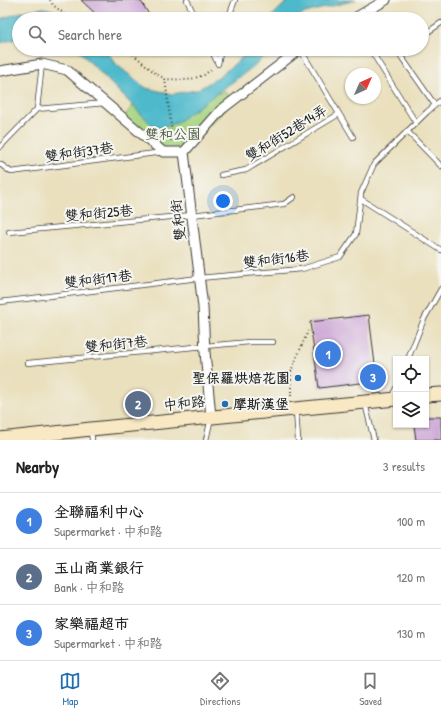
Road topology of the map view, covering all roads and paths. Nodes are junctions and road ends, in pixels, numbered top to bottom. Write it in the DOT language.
graph roads {
  1 [pos="50,0"];
  2 [pos="187,0"];
  3 [pos="235,0"];
  4 [pos="386,0"];
  5 [pos="62,12"];
  6 [pos="193,12"];
  7 [pos="231,12"];
  8 [pos="365,12"];
  9 [pos="441,23"];
  10 [pos="429,31"];
  11 [pos="135,56"];
  12 [pos="214,56"];
  13 [pos="220,56"];
  14 [pos="291,56"];
  15 [pos="304,56"];
  16 [pos="374,56"];
  17 [pos="401,56"];
  18 [pos="42,64"];
  19 [pos="218,64"];
  20 [pos="0,71"];
  21 [pos="165,79"];
  22 [pos="441,100"];
  23 [pos="105,103"];
  24 [pos="435,105"];
  25 [pos="37,109"];
  26 [pos="339,114"];
  27 [pos="416,123"];
  28 [pos="407,131"];
  29 [pos="353,137"];
  30 [pos="1,143"];
  31 [pos="191,145"];
  32 [pos="163,152"];
  33 [pos="184,152"];
  34 [pos="0,164"];
  35 [pos="441,166"];
  36 [pos="221,175"];
  37 [pos="294,197"];
  38 [pos="360,200"];
  39 [pos="192,215"];
  40 [pos="9,232"];
  41 [pos="441,250"];
  42 [pos="199,278"];
  43 [pos="441,289"];
  44 [pos="0,302"];
  45 [pos="308,331"];
  46 [pos="272,342"];
  47 [pos="205,346"];
  48 [pos="409,356"];
  49 [pos="28,363"];
  50 [pos="441,394"];
  51 [pos="393,395"];
  52 [pos="429,396"];
  53 [pos="364,401"];
  54 [pos="293,409"];
  55 [pos="211,417"];
  56 [pos="91,434"];
  57 [pos="0,439"];
  58 [pos="206,440"];
  59 [pos="298,440"];
  60 [pos="374,440"];
  1 -- 5 [label="path"];
  2 -- 6 [label="lane"];
  3 -- 7 [label="lane"];
  4 -- 8 [label="street"];
  9 -- 10 [label="lane"];
  11 -- 21 [label="path"];
  12 -- 19 [label="lane"];
  13 -- 19 [label="lane"];
  14 -- 31 [label="street"];
  15 -- 26 [label="lane"];
  16 -- 27 [label="lane"];
  17 -- 24 [label="lane"];
  18 -- 20 [label="street"];
  18 -- 23 [label="street"];
  18 -- 25 [label="lane"];
  19 -- 21 [label="path"];
  21 -- 31 [label="path"];
  22 -- 24 [label="lane, 雙和街16巷"];
  23 -- 25 [label="lane"];
  23 -- 32 [label="street"];
  24 -- 27 [label="lane, 雙和街16巷"];
  25 -- 30 [label="lane"];
  26 -- 29 [label="lane"];
  26 -- 36 [label="lane, 雙和街52巷14弄"];
  27 -- 28 [label="lane, 雙和街16巷"];
  28 -- 35 [label="lane"];
  28 -- 38 [label="lane, 雙和街16巷"];
  31 -- 33 [label="street"];
  32 -- 33 [label="street"];
  32 -- 34 [label="lane, 雙和街37巷"];
  33 -- 39 [label="street, 雙和街"];
  37 -- 39 [label="lane, 雙和街25巷"];
  38 -- 41 [label="lane"];
  38 -- 42 [label="lane, 雙和街16巷"];
  39 -- 40 [label="lane, 雙和街25巷"];
  39 -- 42 [label="street, 雙和街"];
  42 -- 44 [label="lane, 雙和街17巷"];
  42 -- 47 [label="street, 雙和街"];
  43 -- 48 [label="lane"];
  45 -- 54 [label="path"];
  46 -- 47 [label="lane, 雙和街7巷"];
  47 -- 49 [label="lane, 雙和街7巷"];
  47 -- 55 [label="street, 雙和街"];
  50 -- 52 [label="main road"];
  51 -- 53 [label="main road, 中和路"];
  53 -- 54 [label="main road, 中和路"];
  53 -- 60 [label="lane"];
  54 -- 55 [label="main road, 中和路"];
  54 -- 59 [label="lane"];
  55 -- 56 [label="main road, 中和路"];
  55 -- 58 [label="lane"];
  56 -- 57 [label="main road, 中和路"];
}
